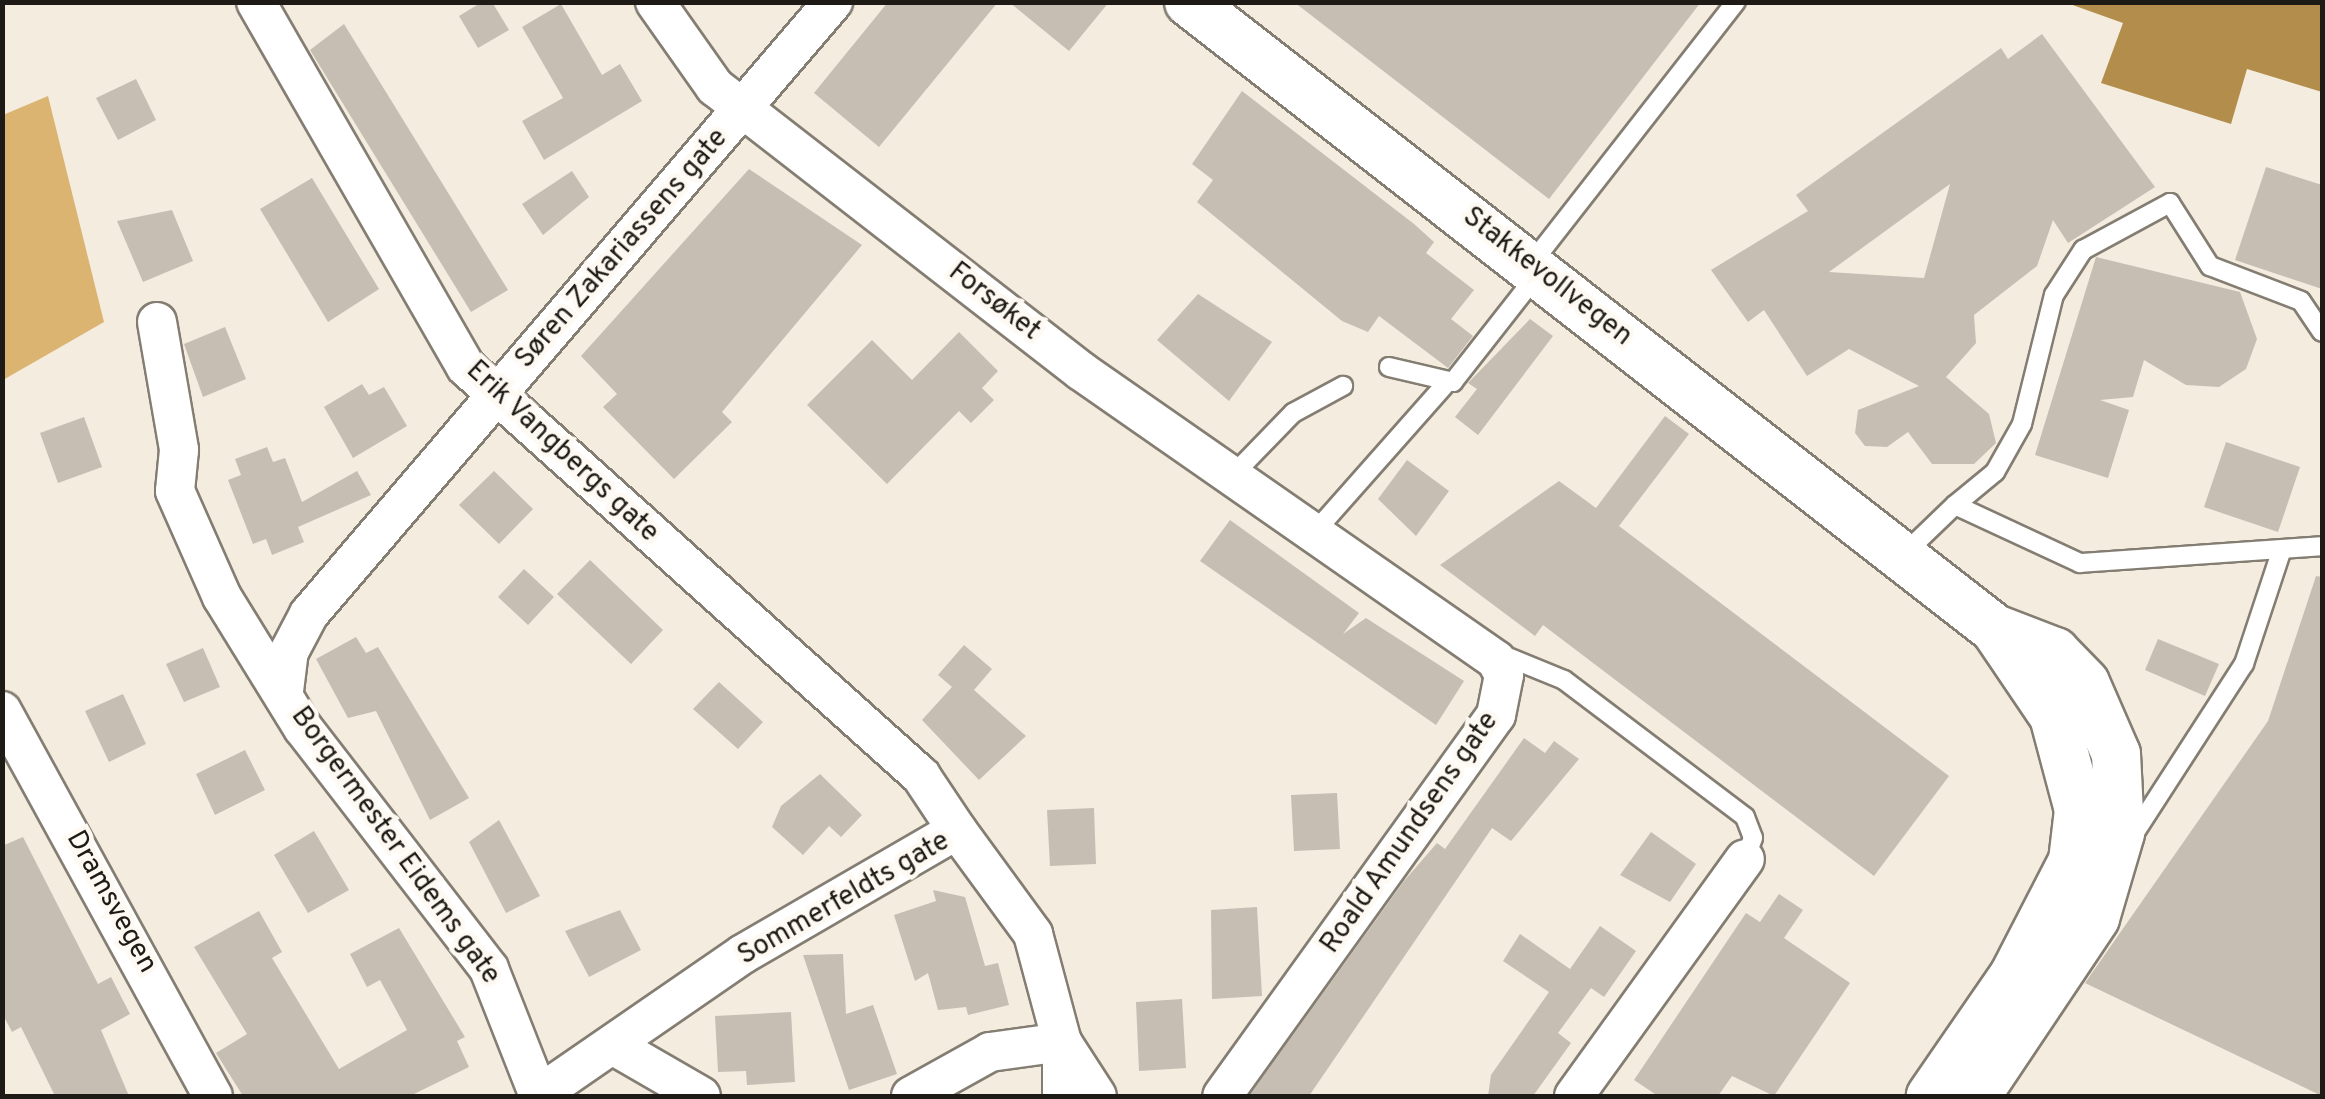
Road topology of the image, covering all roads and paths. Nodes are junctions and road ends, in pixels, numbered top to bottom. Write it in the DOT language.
graph roads {
  1 [pos="256,2"];
  2 [pos="655,2"];
  3 [pos="832,2"];
  4 [pos="1190,2"];
  5 [pos="1736,2"];
  6 [pos="744,107"];
  7 [pos="1535,268"];
  8 [pos="157,322"];
  9 [pos="2322,332"];
  10 [pos="1390,367"];
  11 [pos="1343,386"];
  12 [pos="1444,386"];
  13 [pos="494,397"];
  14 [pos="1239,485"];
  15 [pos="1955,505"];
  16 [pos="1312,535"];
  17 [pos="2322,546"];
  18 [pos="2280,552"];
  19 [pos="1903,554"];
  20 [pos="1994,629"];
  21 [pos="1484,647"];
  22 [pos="284,691"];
  23 [pos="2,711"];
  24 [pos="957,830"];
  25 [pos="1745,859"];
  26 [pos="2115,861"];
  27 [pos="1062,1042"];
  28 [pos="616,1048"];
  29 [pos="213,1096"];
  30 [pos="538,1096"];
  31 [pos="701,1096"];
  32 [pos="911,1096"];
  33 [pos="1062,1096"];
  34 [pos="1097,1096"];
  35 [pos="1222,1096"];
  36 [pos="1574,1096"];
  37 [pos="1932,1096"];
  38 [pos="1976,1096"];
  1 -- 13 [label="street, Erik Vangbergs gate"];
  2 -- 6 [label="street, Forsøket"];
  3 -- 6 [label="street, Søren Zakariassens gate"];
  4 -- 7 [label="street, Stakkevollvegen"];
  5 -- 7 [label="lane"];
  6 -- 13 [label="street, Søren Zakariassens gate"];
  6 -- 14 [label="street, Forsøket"];
  7 -- 12 [label="lane"];
  7 -- 19 [label="street, Stakkevollvegen"];
  8 -- 22 [label="street, Borgermester Eidems gate"];
  9 -- 15 [label="lane"];
  10 -- 12 [label="lane"];
  11 -- 14 [label="lane"];
  12 -- 16 [label="lane"];
  13 -- 22 [label="street, Søren Zakariassens gate"];
  13 -- 24 [label="street, Erik Vangbergs gate"];
  14 -- 16 [label="street"];
  15 -- 18 [label="lane"];
  15 -- 19 [label="lane"];
  16 -- 21 [label="street"];
  17 -- 18 [label="lane"];
  18 -- 26 [label="lane"];
  19 -- 20 [label="street, Stakkevollvegen"];
  20 -- 26 [label="street"];
  20 -- 37 [label="street"];
  21 -- 25 [label="lane"];
  21 -- 35 [label="street, Roald Amundsens gate"];
  22 -- 30 [label="street, Borgermester Eidems gate"];
  23 -- 29 [label="street, Dramsvegen"];
  24 -- 27 [label="street, Sommerfeldts gate"];
  24 -- 28 [label="street, Sommerfeldts gate"];
  25 -- 36 [label="street"];
  26 -- 38 [label="street"];
  27 -- 32 [label="street"];
  27 -- 33 [label="street, Sommerfeldts gate"];
  27 -- 34 [label="street"];
  28 -- 30 [label="street, Sommerfeldts gate"];
  28 -- 31 [label="street"];
}
